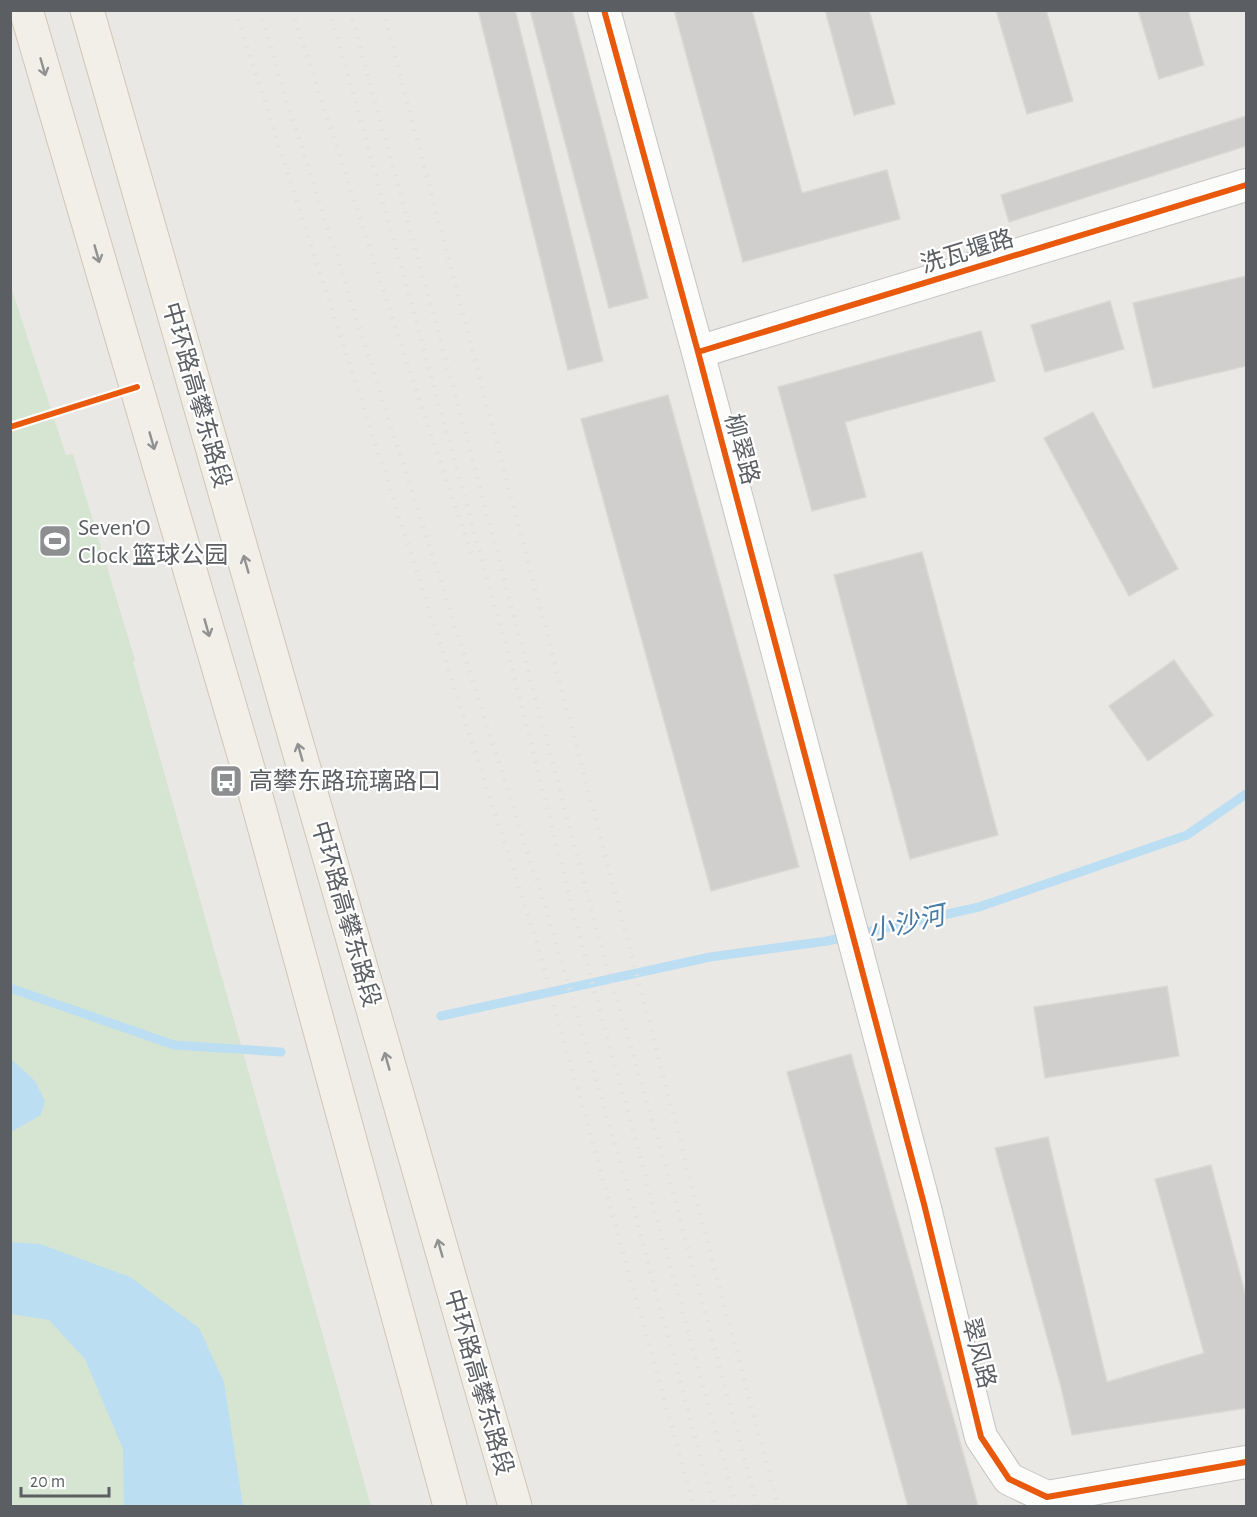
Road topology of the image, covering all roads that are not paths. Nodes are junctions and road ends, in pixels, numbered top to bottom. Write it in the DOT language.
graph roads {
  1 [pos="26,10"];
  2 [pos="87,10"];
  3 [pos="604,10"];
  4 [pos="1246,185"];
  5 [pos="698,352"];
  6 [pos="867,992"];
  7 [pos="1246,1462"];
  8 [pos="450,1506"];
  9 [pos="514,1506"];
  1 -- 8 [label="main road, one-way"];
  9 -- 2 [label="main road, 中环路高攀东路段, one-way"];
  3 -- 5 [label="street, 柳翠路"];
  4 -- 5 [label="street, 洗瓦堰路"];
  5 -- 6 [label="street, 柳翠路"];
  6 -- 7 [label="street, 翠风路"];
}
